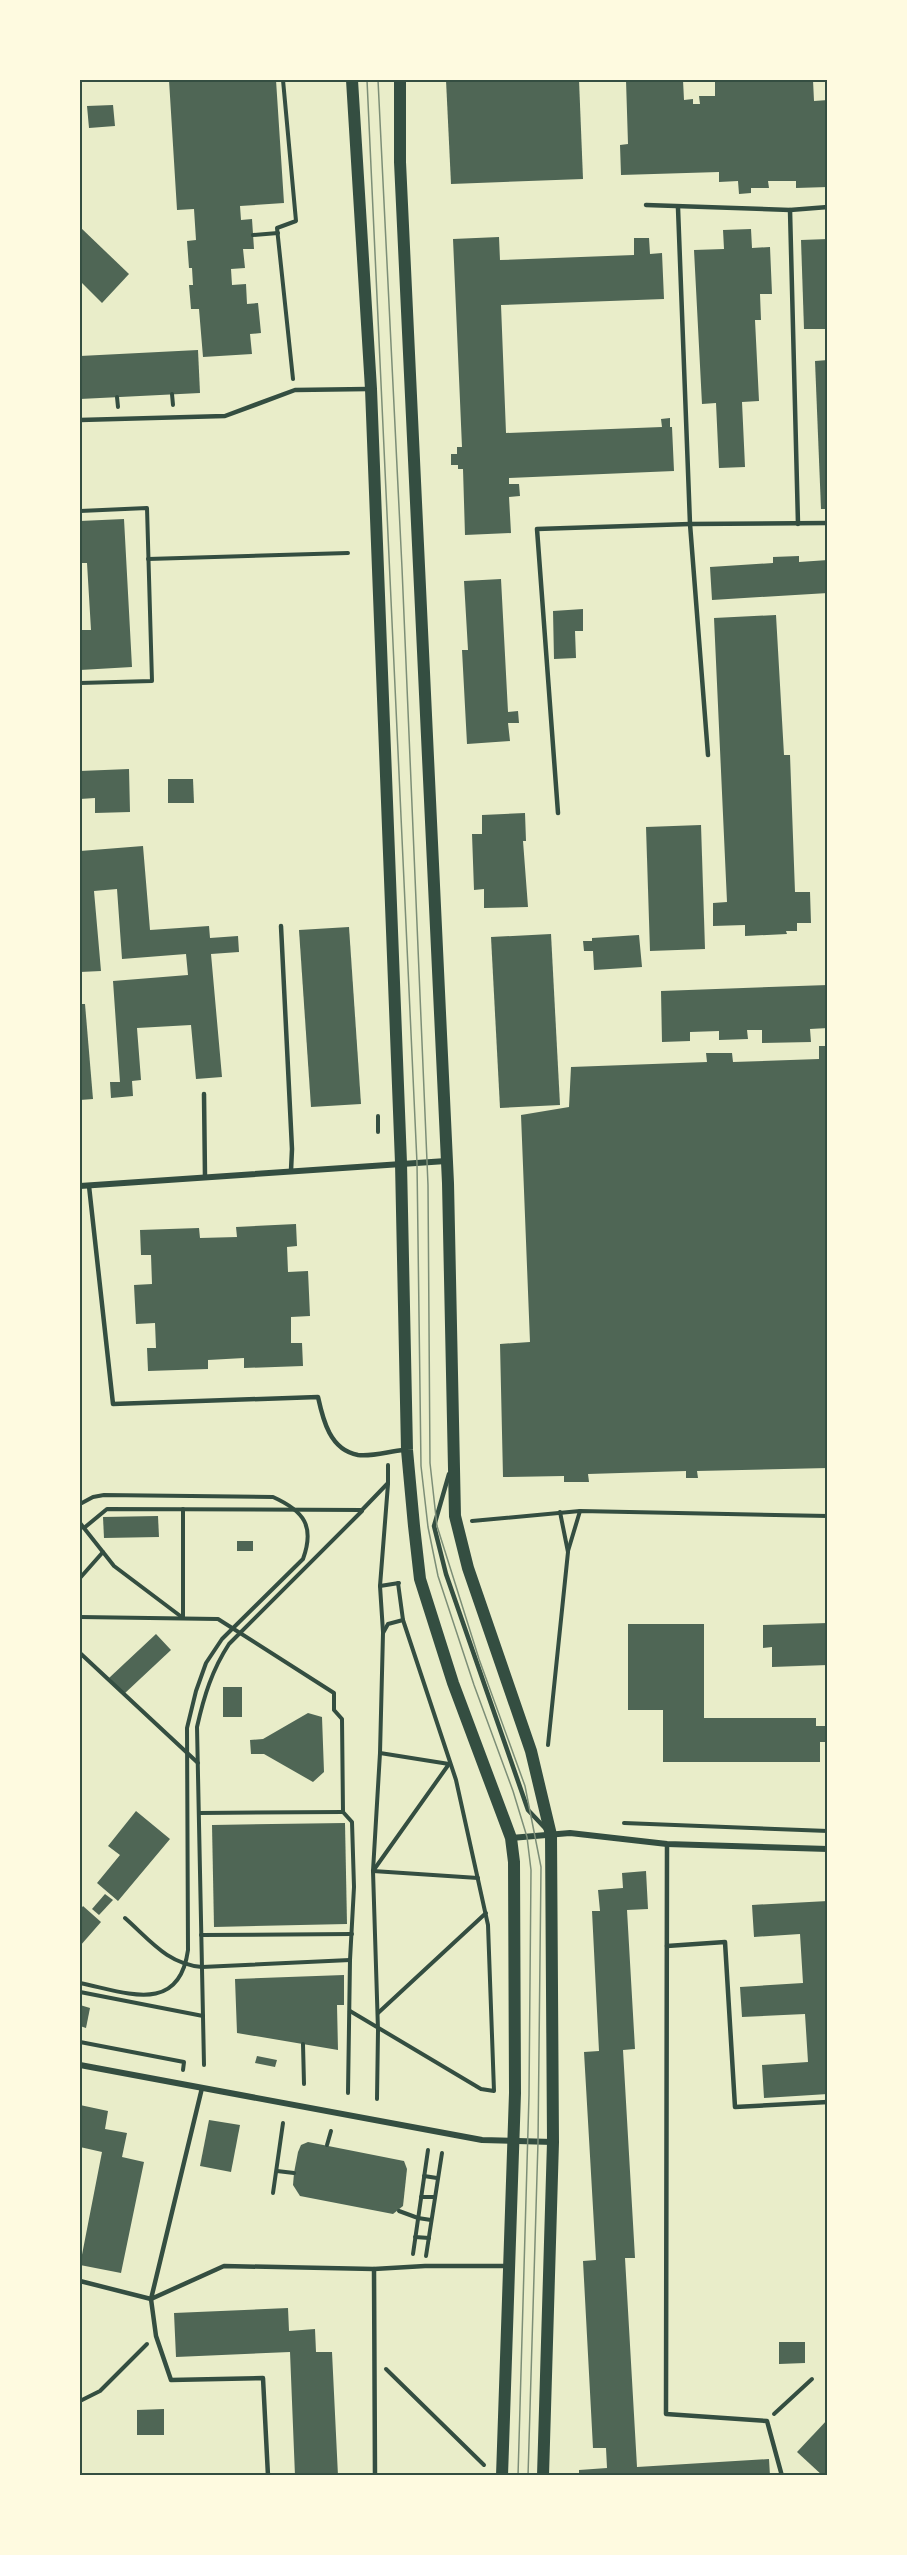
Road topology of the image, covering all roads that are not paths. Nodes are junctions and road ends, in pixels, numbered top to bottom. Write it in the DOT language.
graph roads {
  1 [pos="352,80"];
  2 [pos="400,80"];
  3 [pos="645,205"];
  4 [pos="828,207"];
  5 [pos="678,208"];
  6 [pos="790,210"];
  7 [pos="371,389"];
  8 [pos="80,420"];
  9 [pos="828,523"];
  10 [pos="690,524"];
  11 [pos="798,524"];
  12 [pos="708,755"];
  13 [pos="558,813"];
  14 [pos="281,926"];
  15 [pos="204,1094"];
  16 [pos="446,1161"];
  17 [pos="401,1163"];
  18 [pos="291,1171"];
  19 [pos="205,1177"];
  20 [pos="80,1186"];
  21 [pos="89,1186"];
  22 [pos="407,1450"];
  23 [pos="453,1460"];
  24 [pos="551,1834"];
  25 [pos="511,1838"];
  26 [pos="667,1844"];
  27 [pos="828,1849"];
  28 [pos="667,1946"];
  29 [pos="80,2065"];
  30 [pos="202,2088"];
  31 [pos="828,2102"];
  32 [pos="513,2141"];
  33 [pos="554,2142"];
  34 [pos="509,2266"];
  35 [pos="374,2269"];
  36 [pos="80,2282"];
  37 [pos="151,2299"];
  38 [pos="268,2475"];
  39 [pos="375,2475"];
  40 [pos="502,2475"];
  41 [pos="542,2475"];
  42 [pos="782,2475"];
  1 -- 7 [label="main road"];
  2 -- 16 [label="main road"];
  3 -- 5 [label="lane"];
  4 -- 6 [label="lane"];
  5 -- 6 [label="lane"];
  5 -- 10 [label="lane"];
  6 -- 11 [label="lane"];
  7 -- 8 [label="lane"];
  7 -- 17 [label="main road"];
  9 -- 11 [label="lane"];
  10 -- 11 [label="lane"];
  10 -- 12 [label="lane"];
  10 -- 13 [label="lane"];
  14 -- 18 [label="lane"];
  15 -- 19 [label="lane"];
  16 -- 17 [label="street"];
  16 -- 23 [label="main road"];
  17 -- 18 [label="street"];
  17 -- 22 [label="main road"];
  18 -- 19 [label="street"];
  19 -- 21 [label="street"];
  20 -- 21 [label="street"];
  21 -- 22 [label="lane"];
  22 -- 25 [label="main road"];
  23 -- 24 [label="main road"];
  23 -- 24 [label="lane"];
  24 -- 25 [label="street"];
  24 -- 26 [label="street"];
  24 -- 33 [label="main road"];
  25 -- 32 [label="main road"];
  26 -- 27 [label="street"];
  26 -- 28 [label="lane"];
  28 -- 31 [label="lane"];
  28 -- 42 [label="lane"];
  29 -- 30 [label="street"];
  30 -- 32 [label="street"];
  30 -- 37 [label="lane"];
  32 -- 33 [label="street"];
  32 -- 34 [label="main road"];
  33 -- 41 [label="main road"];
  34 -- 35 [label="lane"];
  34 -- 40 [label="main road"];
  35 -- 37 [label="lane"];
  35 -- 39 [label="lane"];
  36 -- 37 [label="lane"];
  37 -- 38 [label="lane"];
}
